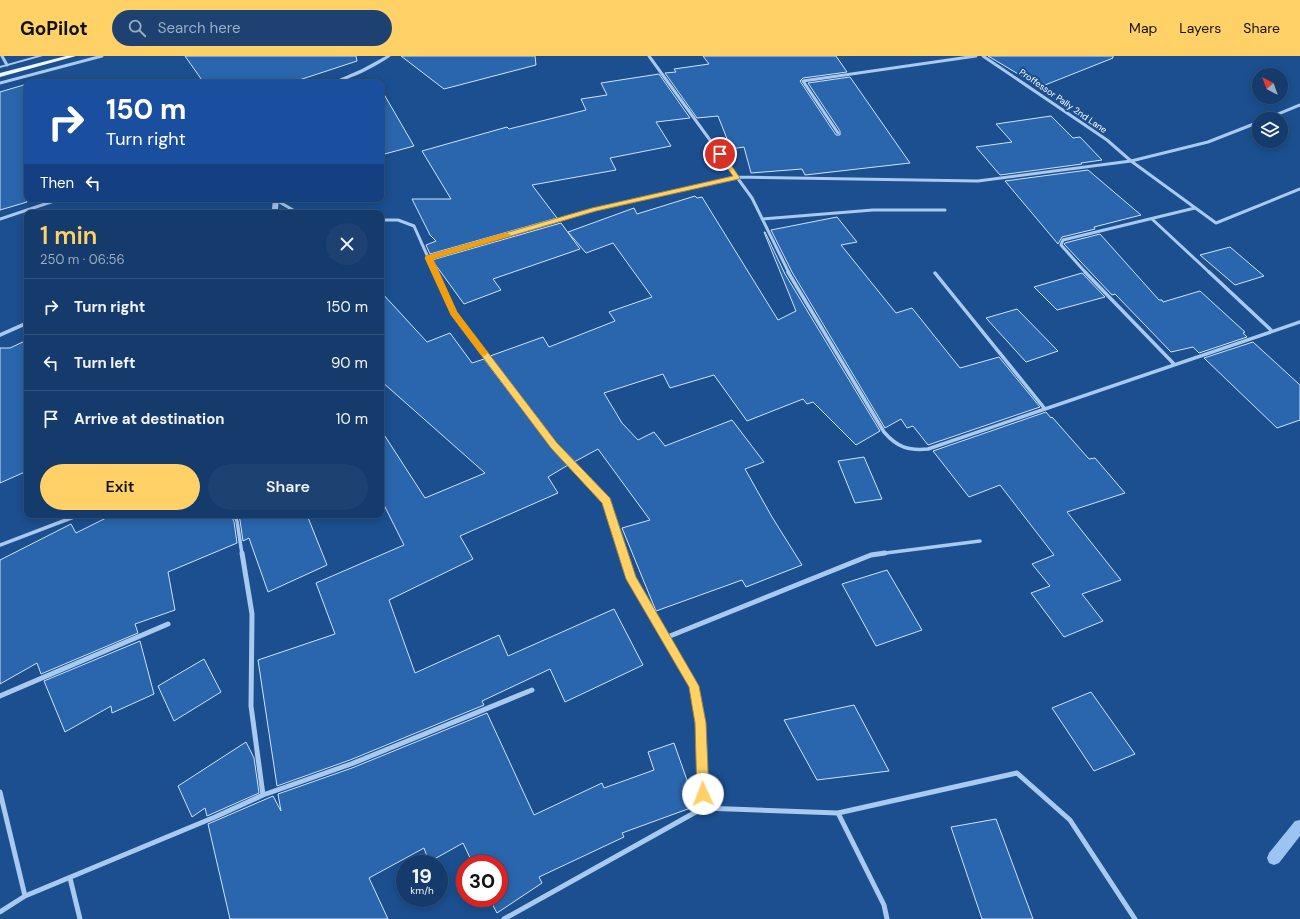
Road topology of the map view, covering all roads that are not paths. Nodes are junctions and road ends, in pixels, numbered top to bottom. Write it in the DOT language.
graph roads {
  1 [pos="2,56"];
  2 [pos="41,56"];
  3 [pos="73,56"];
  4 [pos="102,56"];
  5 [pos="389,56"];
  6 [pos="649,56"];
  7 [pos="976,56"];
  8 [pos="983,56"];
  9 [pos="7,65"];
  10 [pos="0,67"];
  11 [pos="0,75"];
  12 [pos="339,80"];
  13 [pos="0,83"];
  14 [pos="1300,105"];
  15 [pos="1283,112"];
  16 [pos="1252,125"];
  17 [pos="838,132"];
  18 [pos="1131,161"];
  19 [pos="737,178"];
  20 [pos="1300,189"];
  21 [pos="51,202"];
  22 [pos="281,202"];
  23 [pos="1195,208"];
  24 [pos="27,210"];
  25 [pos="293,210"];
  26 [pos="945,210"];
  27 [pos="24,211"];
  28 [pos="0,219"];
  29 [pos="384,219"];
  30 [pos="762,219"];
  31 [pos="1152,219"];
  32 [pos="428,258"];
  33 [pos="934,273"];
  34 [pos="1300,322"];
  35 [pos="24,324"];
  36 [pos="1272,331"];
  37 [pos="0,335"];
  38 [pos="1174,364"];
  39 [pos="1045,409"];
  40 [pos="71,518"];
  41 [pos="236,518"];
  42 [pos="980,541"];
  43 [pos="0,546"];
  44 [pos="168,624"];
  45 [pos="665,638"];
  46 [pos="532,690"];
  47 [pos="0,696"];
  48 [pos="0,792"];
  49 [pos="263,795"];
  50 [pos="703,808"];
  51 [pos="838,813"];
  52 [pos="70,878"];
  53 [pos="25,896"];
  54 [pos="0,912"];
  55 [pos="80,919"];
  56 [pos="504,919"];
  57 [pos="886,919"];
  58 [pos="1135,919"];
  1 -- 9 [label="street"];
  2 -- 9 [label="street"];
  3 -- 11 [label="main road"];
  4 -- 13 [label="street"];
  5 -- 12 [label="street"];
  6 -- 19 [label="street"];
  7 -- 17 [label="street"];
  8 -- 18 [label="street, Proffessor Pally 2nd Lane"];
  9 -- 10 [label="street"];
  14 -- 15 [label="street"];
  16 -- 18 [label="street"];
  18 -- 19 [label="street"];
  18 -- 23 [label="street, Proffessor Pally 2nd Lane"];
  19 -- 30 [label="street"];
  19 -- 32 [label="street"];
  20 -- 23 [label="street, Proffessor Pally 2nd Lane"];
  21 -- 24 [label="street"];
  22 -- 25 [label="street"];
  23 -- 31 [label="street"];
  26 -- 30 [label="street"];
  27 -- 28 [label="street"];
  29 -- 32 [label="street"];
  30 -- 39 [label="street"];
  31 -- 36 [label="street"];
  31 -- 38 [label="street"];
  32 -- 45 [label="street"];
  33 -- 39 [label="street"];
  34 -- 36 [label="street"];
  35 -- 37 [label="street"];
  36 -- 38 [label="street"];
  38 -- 39 [label="street"];
  40 -- 43 [label="street"];
  41 -- 49 [label="street"];
  42 -- 45 [label="street"];
  44 -- 47 [label="street"];
  45 -- 50 [label="street"];
  46 -- 49 [label="street"];
  48 -- 53 [label="street"];
  49 -- 52 [label="street"];
  50 -- 51 [label="street"];
  50 -- 56 [label="street"];
  51 -- 57 [label="street"];
  51 -- 58 [label="street"];
  52 -- 53 [label="street"];
  52 -- 55 [label="street"];
  53 -- 54 [label="street"];
}
